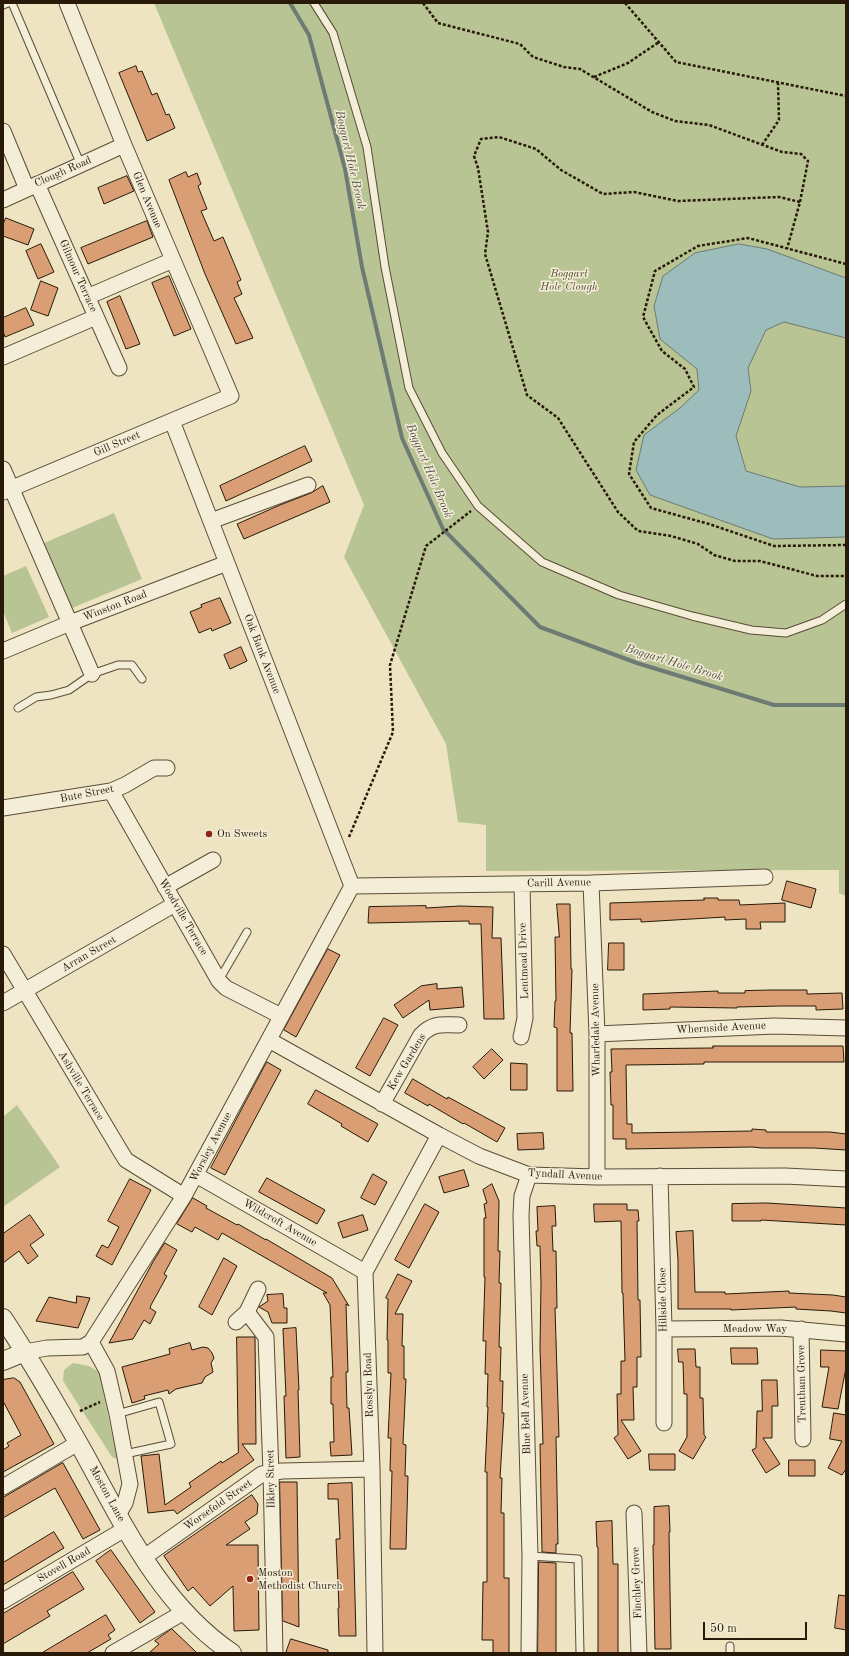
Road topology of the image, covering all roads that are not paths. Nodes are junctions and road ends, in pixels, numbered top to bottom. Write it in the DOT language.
graph roads {
  1 [pos="8,3"];
  2 [pos="12,3"];
  3 [pos="67,3"];
  4 [pos="314,3"];
  5 [pos="3,5"];
  6 [pos="3,131"];
  7 [pos="124,145"];
  8 [pos="81,164"];
  9 [pos="32,187"];
  10 [pos="3,200"];
  11 [pos="173,260"];
  12 [pos="87,297"];
  13 [pos="96,317"];
  14 [pos="3,357"];
  15 [pos="119,368"];
  16 [pos="231,396"];
  17 [pos="172,421"];
  18 [pos="3,469"];
  19 [pos="308,485"];
  20 [pos="7,490"];
  21 [pos="211,521"];
  22 [pos="227,563"];
  23 [pos="846,604"];
  24 [pos="70,623"];
  25 [pos="3,651"];
  26 [pos="92,674"];
  27 [pos="142,679"];
  28 [pos="18,708"];
  29 [pos="167,768"];
  30 [pos="111,792"];
  31 [pos="3,808"];
  32 [pos="212,860"];
  33 [pos="765,877"];
  34 [pos="591,883"];
  35 [pos="522,884"];
  36 [pos="352,886"];
  37 [pos="165,887"];
  38 [pos="176,904"];
  39 [pos="247,932"];
  40 [pos="3,954"];
  41 [pos="219,981"];
  42 [pos="24,990"];
  43 [pos="3,1003"];
  44 [pos="282,1016"];
  45 [pos="459,1025"];
  46 [pos="846,1028"];
  47 [pos="597,1034"];
  48 [pos="521,1037"];
  49 [pos="268,1040"];
  50 [pos="382,1104"];
  51 [pos="439,1135"];
  52 [pos="196,1175"];
  53 [pos="529,1175"];
  54 [pos="660,1176"];
  55 [pos="597,1177"];
  56 [pos="846,1179"];
  57 [pos="184,1196"];
  58 [pos="365,1272"];
  59 [pos="258,1289"];
  60 [pos="3,1318"];
  61 [pos="801,1329"];
  62 [pos="664,1330"];
  63 [pos="846,1334"];
  64 [pos="91,1342"];
  65 [pos="25,1352"];
  66 [pos="3,1361"];
  67 [pos="117,1414"];
  68 [pos="664,1423"];
  69 [pos="803,1439"];
  70 [pos="78,1444"];
  71 [pos="125,1454"];
  72 [pos="372,1469"];
  73 [pos="271,1473"];
  74 [pos="3,1488"];
  75 [pos="128,1490"];
  76 [pos="107,1494"];
  77 [pos="634,1513"];
  78 [pos="122,1522"];
  79 [pos="530,1556"];
  80 [pos="143,1558"];
  81 [pos="3,1601"];
  82 [pos="184,1612"];
  83 [pos="223,1650"];
  84 [pos="113,1653"];
  85 [pos="275,1653"];
  86 [pos="375,1653"];
  87 [pos="530,1653"];
  88 [pos="580,1653"];
  89 [pos="639,1653"];
  1 -- 5 [label="lane"];
  2 -- 8 [label="lane"];
  3 -- 7 [label="street, Glen Avenue"];
  4 -- 23 [label="lane"];
  6 -- 9 [label="street, Gilmour Terrace"];
  7 -- 8 [label="street, Clough Road"];
  7 -- 11 [label="street, Glen Avenue"];
  8 -- 9 [label="street, Clough Road"];
  9 -- 10 [label="street, Clough Road"];
  9 -- 12 [label="street, Gilmour Terrace"];
  11 -- 12 [label="street"];
  11 -- 16 [label="street, Glen Avenue"];
  12 -- 13 [label="street, Gilmour Terrace"];
  13 -- 14 [label="street"];
  13 -- 15 [label="street, Gilmour Terrace"];
  16 -- 17 [label="street, Gill Street"];
  17 -- 20 [label="street, Gill Street"];
  17 -- 21 [label="street, Oak Bank Avenue"];
  18 -- 20 [label="street"];
  19 -- 21 [label="street"];
  20 -- 24 [label="street"];
  21 -- 22 [label="street, Oak Bank Avenue"];
  22 -- 24 [label="street, Winston Road"];
  22 -- 36 [label="street, Oak Bank Avenue"];
  24 -- 25 [label="street, Winston Road"];
  24 -- 26 [label="street"];
  26 -- 27 [label="lane"];
  26 -- 28 [label="lane"];
  29 -- 30 [label="street, Bute Street"];
  30 -- 31 [label="street, Bute Street"];
  30 -- 37 [label="street, Woodville Terrace"];
  32 -- 37 [label="street"];
  33 -- 34 [label="street, Carill Avenue"];
  34 -- 35 [label="street, Carill Avenue"];
  34 -- 47 [label="street, Wharfedale Avenue"];
  35 -- 36 [label="street, Carill Avenue"];
  35 -- 48 [label="street, Lentmead Drive"];
  36 -- 44 [label="street, Worsley Avenue"];
  37 -- 38 [label="street, Woodville Terrace"];
  38 -- 41 [label="street, Woodville Terrace"];
  38 -- 42 [label="street, Arran Street"];
  39 -- 41 [label="lane"];
  40 -- 42 [label="street, Ashville Terrace"];
  41 -- 44 [label="street, Woodville Terrace"];
  42 -- 43 [label="street, Arran Street"];
  42 -- 57 [label="street, Ashville Terrace"];
  44 -- 49 [label="street, Worsley Avenue"];
  45 -- 50 [label="street, Kew Gardens"];
  46 -- 47 [label="street, Whernside Avenue"];
  47 -- 55 [label="street, Wharfedale Avenue"];
  49 -- 50 [label="street, Tyndall Avenue"];
  49 -- 52 [label="street, Worsley Avenue"];
  50 -- 51 [label="street, Tyndall Avenue"];
  51 -- 53 [label="street, Tyndall Avenue"];
  51 -- 58 [label="street"];
  52 -- 57 [label="street, Worsley Avenue"];
  52 -- 58 [label="street, Wildcroft Avenue"];
  53 -- 55 [label="street, Tyndall Avenue"];
  53 -- 79 [label="street, Blue Bell Avenue"];
  54 -- 55 [label="street, Tyndall Avenue"];
  54 -- 56 [label="street, Tyndall Avenue"];
  54 -- 62 [label="street, Hillside Close"];
  57 -- 64 [label="street, Worsley Avenue"];
  58 -- 72 [label="street, Rosslyn Road"];
  59 -- 73 [label="street, Ilkley Street"];
  60 -- 65 [label="street, Moston Lane"];
  61 -- 62 [label="street, Meadow Way"];
  61 -- 63 [label="street, Meadow Way"];
  61 -- 69 [label="street, Trentham Grove"];
  62 -- 68 [label="street, Hillside Close"];
  64 -- 65 [label="street"];
  64 -- 67 [label="street"];
  65 -- 66 [label="street"];
  65 -- 70 [label="street, Moston Lane"];
  67 -- 71 [label="street"];
  67 -- 71 [label="lane"];
  70 -- 74 [label="street"];
  70 -- 76 [label="street, Moston Lane"];
  71 -- 75 [label="street"];
  72 -- 73 [label="street, Worsefold Street"];
  72 -- 86 [label="street, Rosslyn Road"];
  73 -- 80 [label="street, Worsefold Street"];
  73 -- 85 [label="street, Ilkley Street"];
  75 -- 76 [label="street"];
  75 -- 78 [label="street"];
  76 -- 78 [label="street, Moston Lane"];
  77 -- 89 [label="street, Finchley Grove"];
  78 -- 80 [label="street, Moston Lane"];
  78 -- 81 [label="street, Stovell Road"];
  79 -- 87 [label="street, Blue Bell Avenue"];
  79 -- 88 [label="lane"];
  80 -- 82 [label="street, Moston Lane"];
  82 -- 83 [label="street, Moston Lane"];
  82 -- 84 [label="street"];
}
